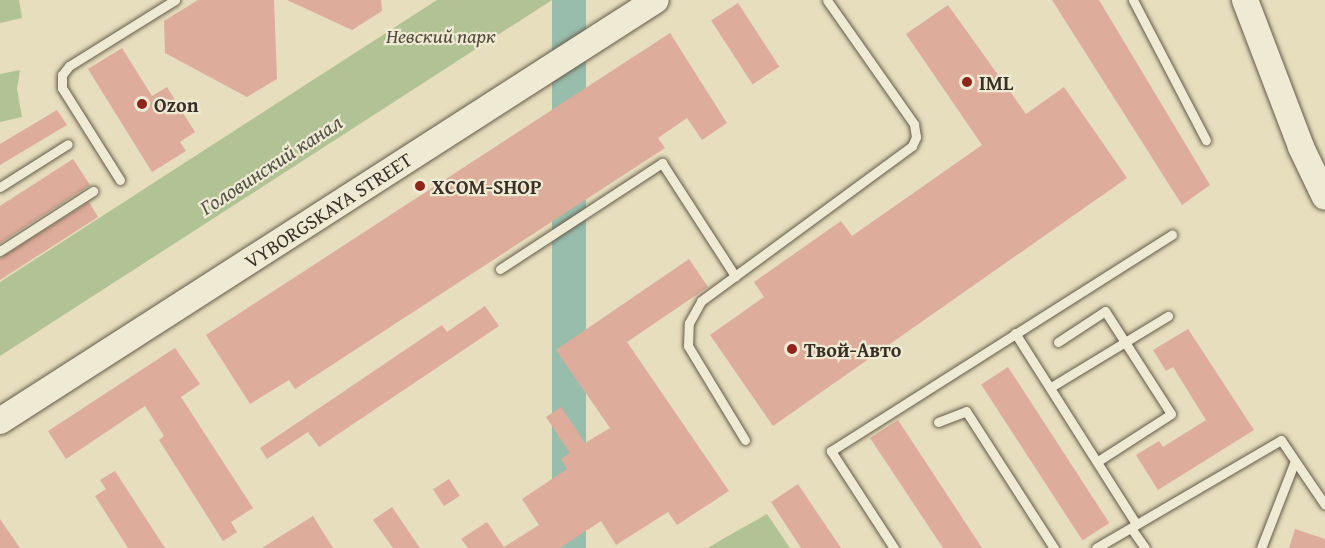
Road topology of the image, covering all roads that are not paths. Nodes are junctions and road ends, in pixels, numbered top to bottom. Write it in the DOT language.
graph roads {
  1 [pos="175,0"];
  2 [pos="656,0"];
  3 [pos="827,0"];
  4 [pos="1133,0"];
  5 [pos="1245,0"];
  6 [pos="1206,140"];
  7 [pos="68,144"];
  8 [pos="120,180"];
  9 [pos="0,187"];
  10 [pos="93,191"];
  11 [pos="1325,197"];
  12 [pos="1172,234"];
  13 [pos="0,251"];
  14 [pos="500,268"];
  15 [pos="735,276"];
  16 [pos="1168,316"];
  17 [pos="1016,333"];
  18 [pos="1058,342"];
  19 [pos="1126,344"];
  20 [pos="1051,387"];
  21 [pos="0,421"];
  22 [pos="938,422"];
  23 [pos="745,440"];
  24 [pos="1098,461"];
  25 [pos="1295,461"];
  26 [pos="1325,505"];
  27 [pos="1134,526"];
  28 [pos="894,548"];
  29 [pos="1054,548"];
  30 [pos="1096,548"];
  31 [pos="1145,548"];
  32 [pos="1261,548"];
  1 -- 8 [label="lane"];
  2 -- 21 [label="street, VYBORGSKAYA STREET"];
  3 -- 15 [label="lane"];
  4 -- 6 [label="lane"];
  5 -- 11 [label="street"];
  7 -- 9 [label="lane"];
  10 -- 13 [label="lane"];
  12 -- 17 [label="lane"];
  14 -- 15 [label="lane"];
  15 -- 23 [label="lane"];
  16 -- 19 [label="lane"];
  17 -- 20 [label="lane"];
  17 -- 28 [label="lane"];
  18 -- 19 [label="lane"];
  19 -- 20 [label="lane"];
  19 -- 24 [label="lane"];
  20 -- 24 [label="lane"];
  22 -- 29 [label="lane"];
  24 -- 27 [label="lane"];
  25 -- 26 [label="lane"];
  25 -- 27 [label="lane"];
  25 -- 32 [label="lane"];
  27 -- 30 [label="lane"];
  27 -- 31 [label="lane"];
}
